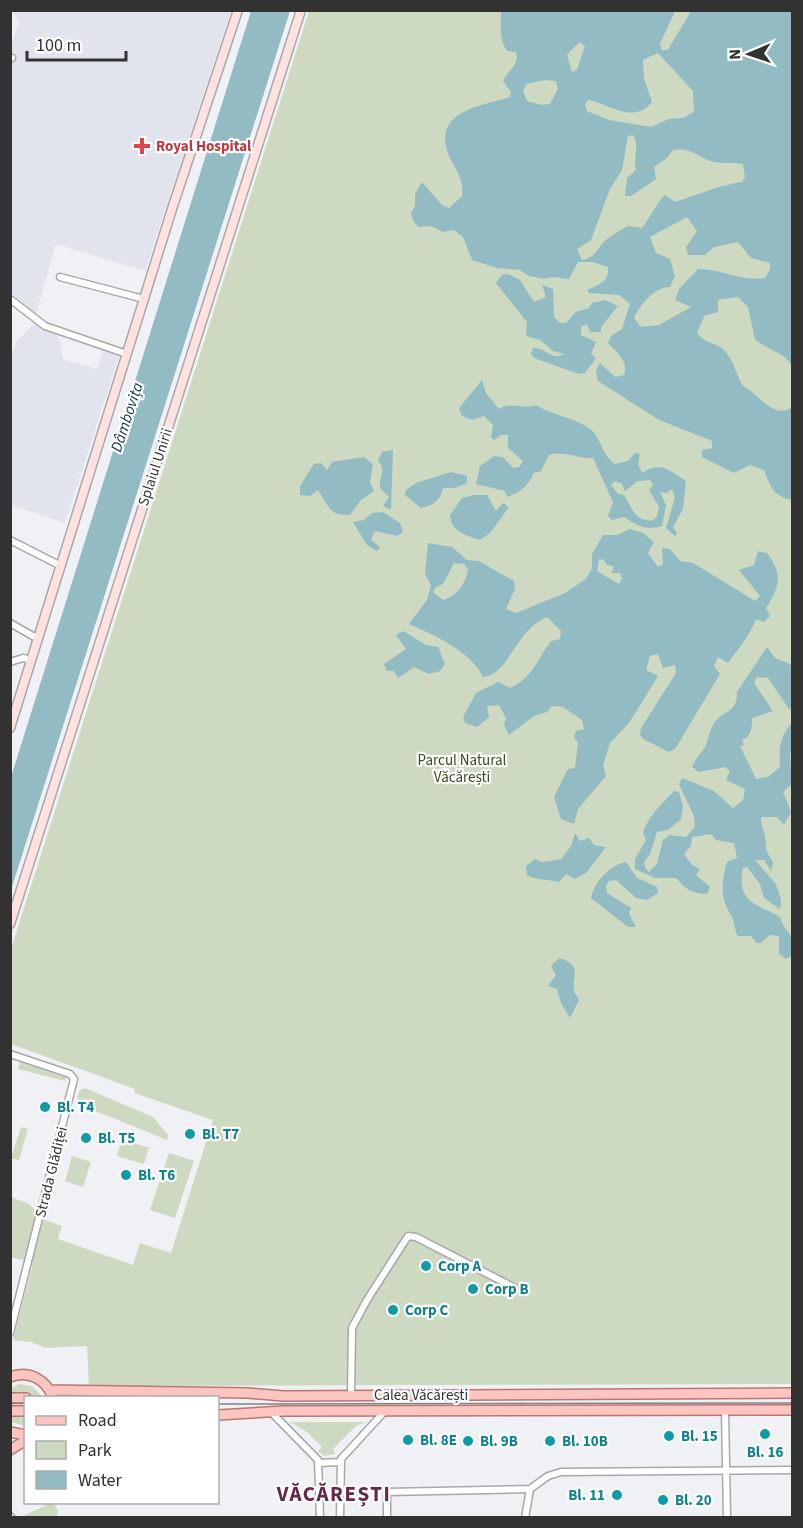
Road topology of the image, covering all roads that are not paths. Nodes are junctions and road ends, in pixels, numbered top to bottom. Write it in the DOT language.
graph roads {
  1 [pos="238,10"];
  2 [pos="301,10"];
  3 [pos="60,277"];
  4 [pos="144,299"];
  5 [pos="10,300"];
  6 [pos="127,354"];
  7 [pos="10,540"];
  8 [pos="61,566"];
  9 [pos="10,622"];
  10 [pos="38,639"];
  11 [pos="32,660"];
  12 [pos="10,662"];
  13 [pos="10,728"];
  14 [pos="10,924"];
  15 [pos="10,1054"];
  16 [pos="515,1288"];
  17 [pos="10,1333"];
  18 [pos="10,1377"];
  19 [pos="792,1393"];
  20 [pos="52,1394"];
  21 [pos="283,1395"];
  22 [pos="351,1395"];
  23 [pos="219,1398"];
  24 [pos="725,1410"];
  25 [pos="792,1410"];
  26 [pos="219,1411"];
  27 [pos="219,1411"];
  28 [pos="283,1411"];
  29 [pos="385,1411"];
  30 [pos="271,1412"];
  31 [pos="24,1441"];
  32 [pos="10,1450"];
  33 [pos="340,1462"];
  34 [pos="319,1463"];
  35 [pos="726,1470"];
  36 [pos="792,1470"];
  37 [pos="530,1489"];
  38 [pos="320,1518"];
  39 [pos="340,1518"];
  40 [pos="387,1518"];
  41 [pos="525,1518"];
  42 [pos="727,1518"];
  1 -- 4 [label="main road"];
  2 -- 14 [label="main road, Splaiul Unirii"];
  3 -- 4 [label="street"];
  4 -- 6 [label="main road"];
  5 -- 6 [label="street"];
  6 -- 8 [label="main road"];
  7 -- 8 [label="street"];
  8 -- 10 [label="main road"];
  9 -- 10 [label="street"];
  10 -- 11 [label="main road"];
  11 -- 12 [label="street"];
  11 -- 13 [label="main road"];
  15 -- 17 [label="street, Strada Glădiței"];
  16 -- 22 [label="street"];
  18 -- 20 [label="main road"];
  19 -- 22 [label="main road, Calea Văcărești"];
  20 -- 21 [label="main road, Calea Văcărești"];
  21 -- 22 [label="main road, Calea Văcărești"];
  21 -- 23 [label="main road"];
  24 -- 25 [label="main road, Calea Văcărești"];
  24 -- 29 [label="main road, Calea Văcărești"];
  24 -- 35 [label="street"];
  26 -- 28 [label="main road"];
  27 -- 30 [label="main road, Calea Văcărești"];
  28 -- 29 [label="main road, Calea Văcărești"];
  28 -- 30 [label="main road, Calea Văcărești"];
  29 -- 33 [label="street"];
  30 -- 34 [label="street"];
  31 -- 32 [label="main road"];
  33 -- 34 [label="street"];
  33 -- 39 [label="street"];
  34 -- 38 [label="street"];
  35 -- 36 [label="street"];
  35 -- 37 [label="street"];
  35 -- 42 [label="street"];
  37 -- 40 [label="street"];
  37 -- 41 [label="street"];
}
